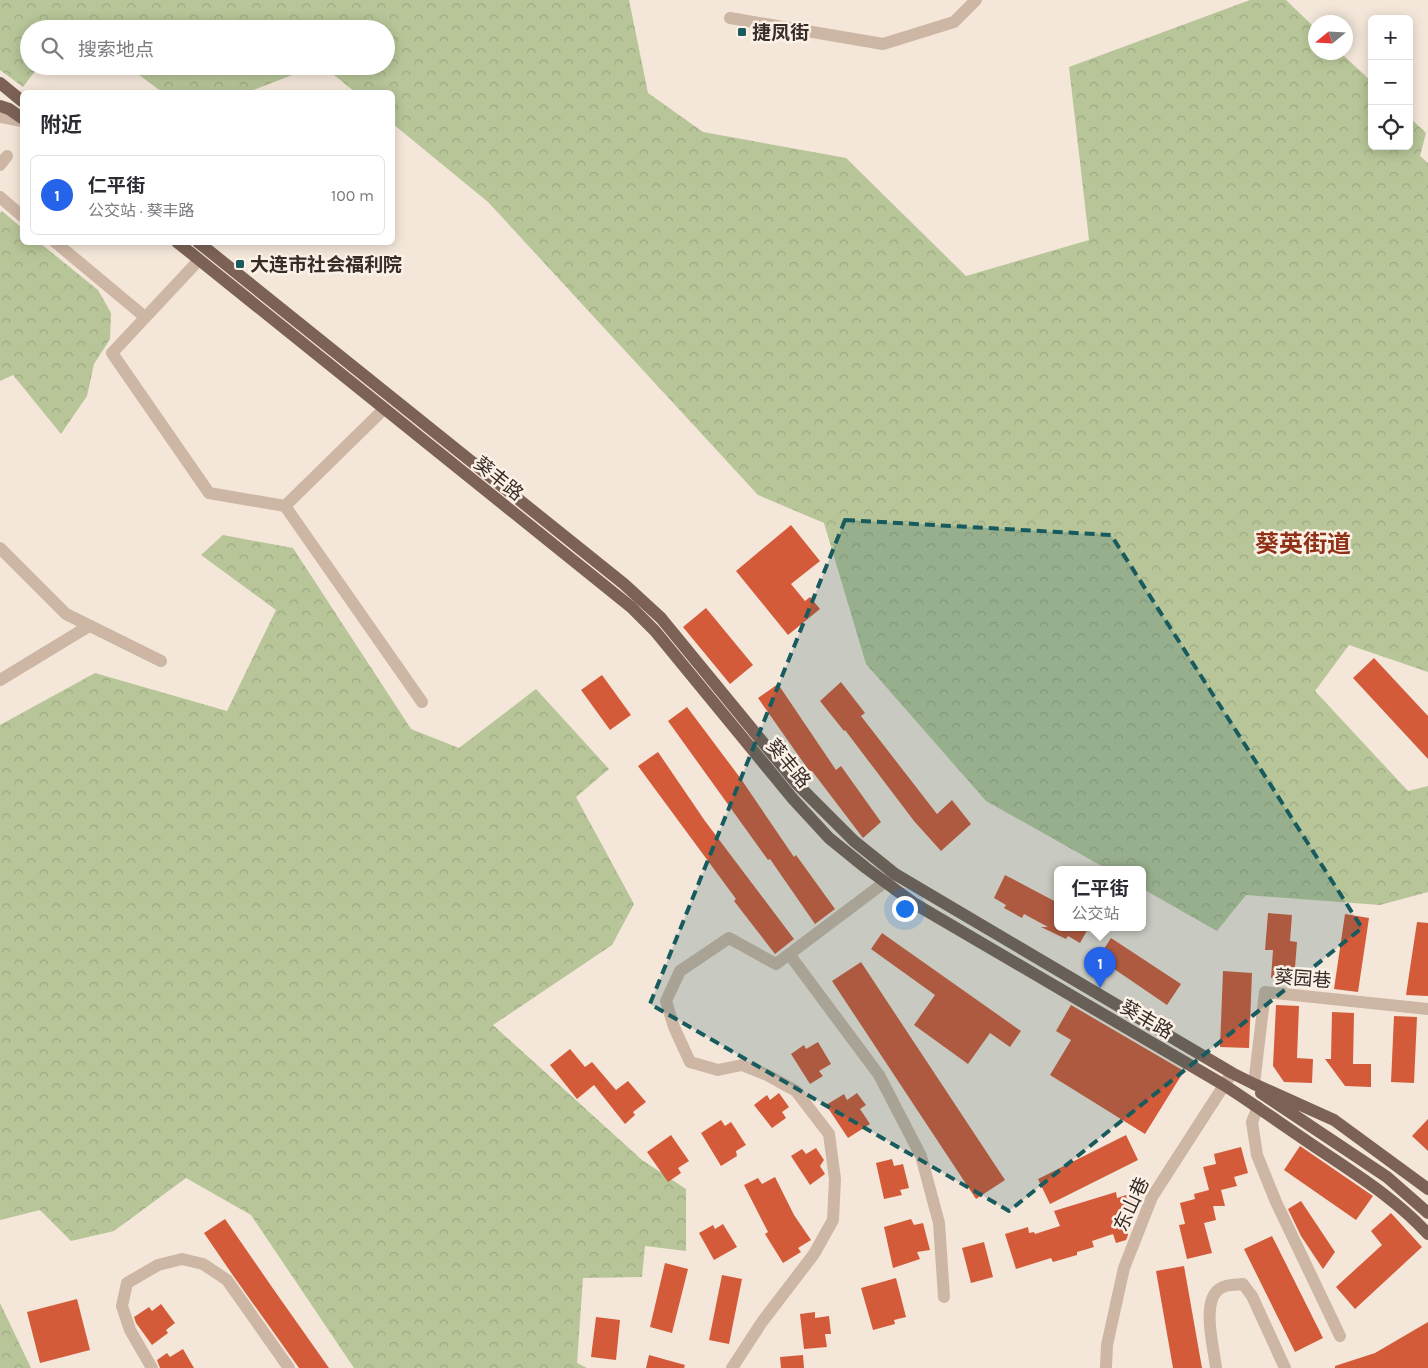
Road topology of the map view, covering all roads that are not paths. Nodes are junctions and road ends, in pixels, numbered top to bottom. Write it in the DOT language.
graph roads {
  1 [pos="976,0"];
  2 [pos="730,18"];
  3 [pos="0,83"];
  4 [pos="20,99"];
  5 [pos="0,106"];
  6 [pos="0,117"];
  7 [pos="20,118"];
  8 [pos="20,120"];
  9 [pos="0,198"];
  10 [pos="20,214"];
  11 [pos="59,245"];
  12 [pos="181,245"];
  13 [pos="202,245"];
  14 [pos="199,260"];
  15 [pos="145,317"];
  16 [pos="384,409"];
  17 [pos="285,506"];
  18 [pos="0,548"];
  19 [pos="89,626"];
  20 [pos="161,661"];
  21 [pos="0,680"];
  22 [pos="422,702"];
  23 [pos="890,878"];
  24 [pos="789,954"];
  25 [pos="1428,1009"];
  26 [pos="1232,1073"];
  27 [pos="1254,1084"];
  28 [pos="1224,1085"];
  29 [pos="1258,1107"];
  30 [pos="1282,1109"];
  31 [pos="1428,1189"];
  32 [pos="1428,1213"];
  33 [pos="1428,1234"];
  34 [pos="944,1297"];
  35 [pos="1340,1336"];
  36 [pos="152,1368"];
  37 [pos="289,1368"];
  38 [pos="732,1368"];
  39 [pos="1106,1368"];
  40 [pos="1216,1368"];
  41 [pos="1285,1368"];
  1 -- 2 [label="street"];
  3 -- 4 [label="main road"];
  5 -- 7 [label="main road"];
  6 -- 8 [label="street"];
  9 -- 10 [label="street"];
  11 -- 15 [label="street"];
  12 -- 14 [label="main road, 葵丰路"];
  13 -- 23 [label="main road, 葵丰路"];
  14 -- 15 [label="street"];
  14 -- 16 [label="main road, 葵丰路"];
  15 -- 17 [label="street"];
  16 -- 17 [label="street"];
  16 -- 23 [label="main road, 葵丰路"];
  17 -- 22 [label="street"];
  18 -- 19 [label="street"];
  19 -- 20 [label="street"];
  19 -- 21 [label="street"];
  23 -- 24 [label="street"];
  23 -- 26 [label="main road, 葵丰路"];
  23 -- 28 [label="main road, 葵丰路"];
  24 -- 34 [label="street"];
  24 -- 38 [label="street"];
  25 -- 27 [label="street, 葵园巷"];
  26 -- 27 [label="main road, 葵丰路"];
  26 -- 28 [label="street, 东山巷"];
  26 -- 30 [label="main road"];
  27 -- 31 [label="main road, 葵丰路"];
  28 -- 29 [label="main road, 葵丰路"];
  28 -- 30 [label="main road"];
  28 -- 39 [label="street, 东山巷"];
  29 -- 33 [label="main road, 葵丰路"];
  29 -- 35 [label="street"];
  30 -- 32 [label="main road"];
  36 -- 37 [label="street"];
  40 -- 41 [label="street"];
}
